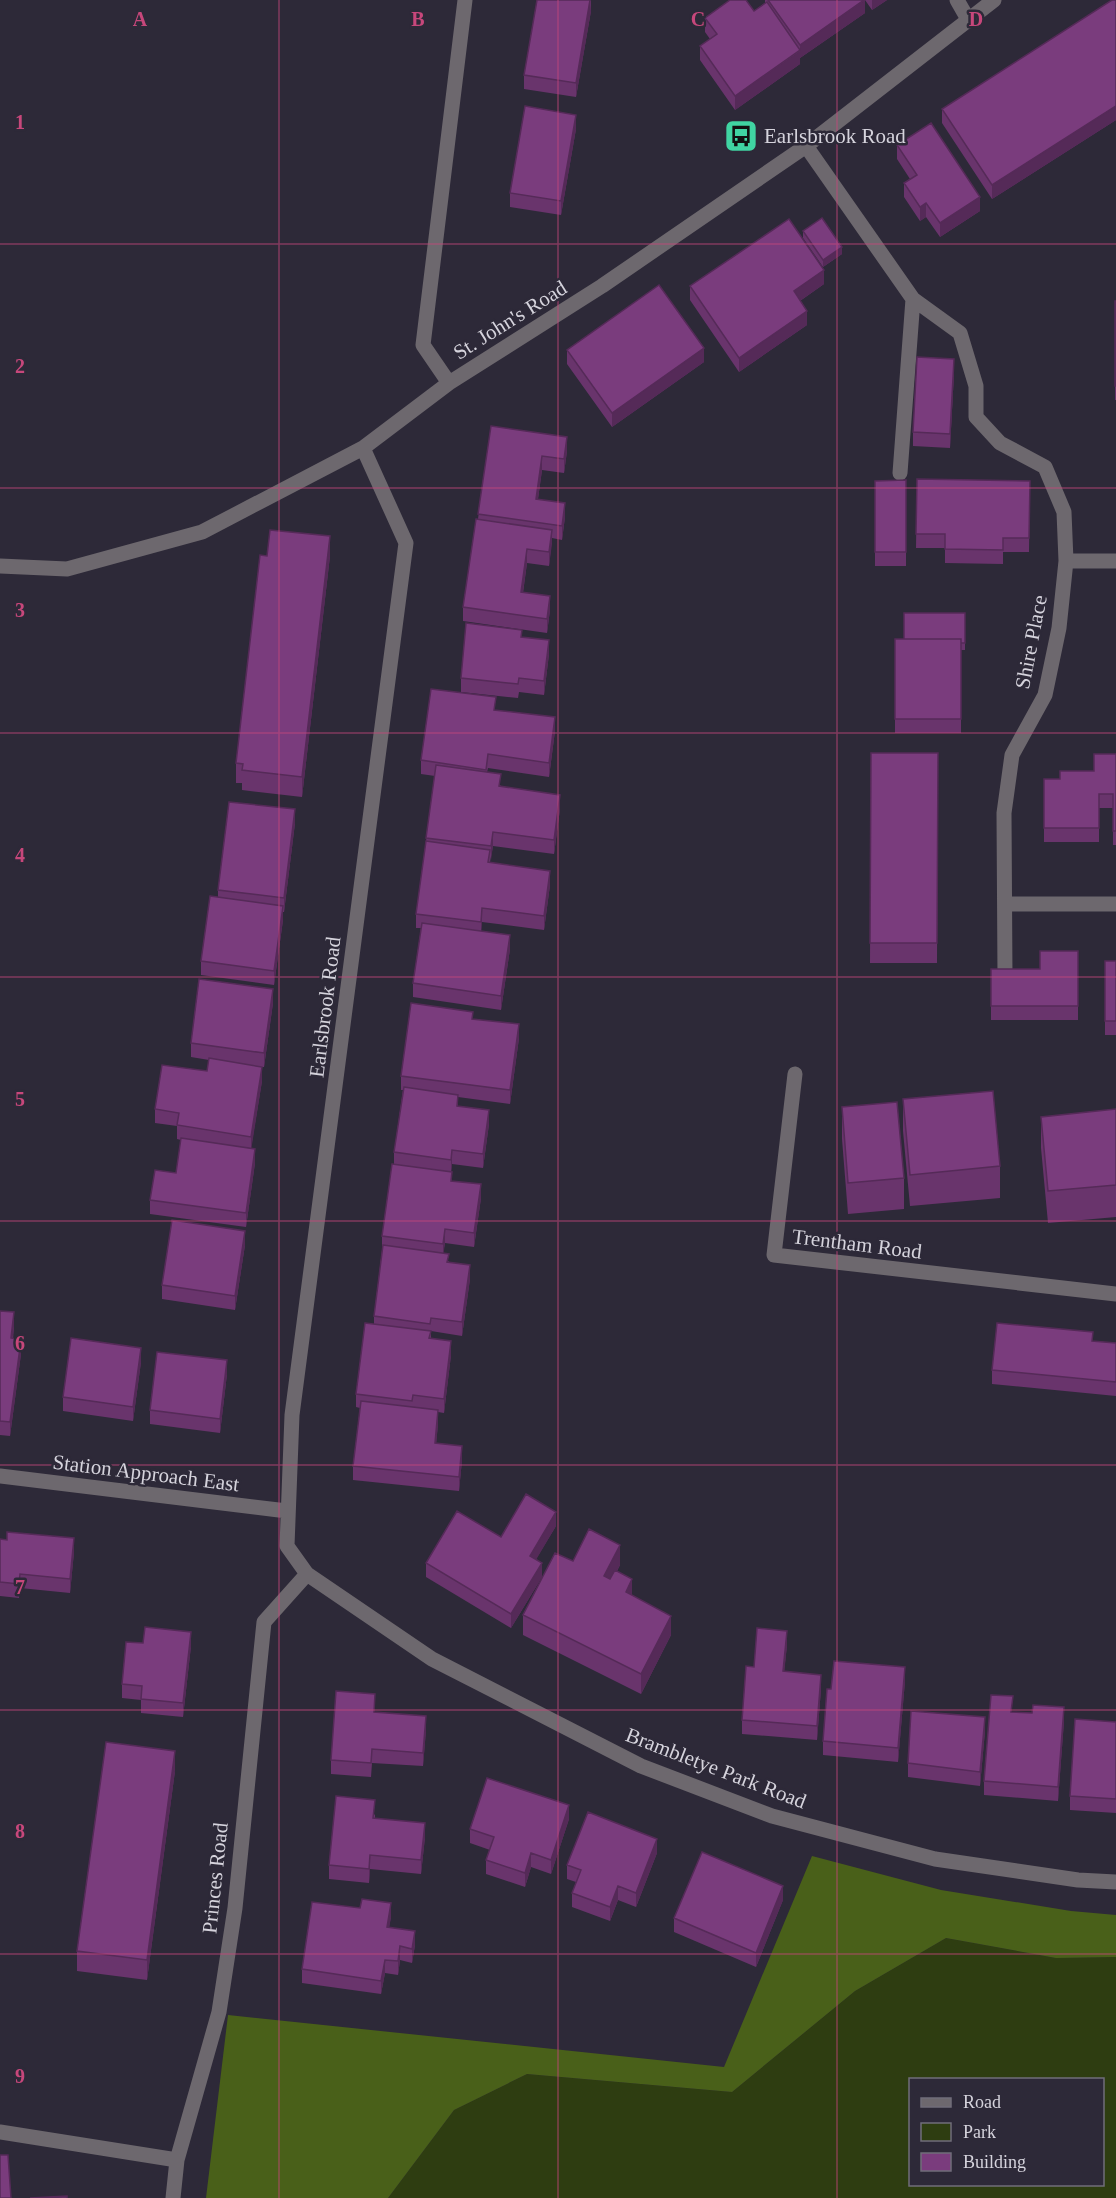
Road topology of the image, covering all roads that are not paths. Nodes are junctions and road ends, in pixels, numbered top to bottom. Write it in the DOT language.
graph roads {
  1 [pos="465,0"];
  2 [pos="957,0"];
  3 [pos="994,0"];
  4 [pos="969,21"];
  5 [pos="806,146"];
  6 [pos="913,299"];
  7 [pos="449,383"];
  8 [pos="363,448"];
  9 [pos="900,473"];
  10 [pos="1066,561"];
  11 [pos="1116,561"];
  12 [pos="0,566"];
  13 [pos="1006,904"];
  14 [pos="1116,904"];
  15 [pos="1005,978"];
  16 [pos="795,1074"];
  17 [pos="1116,1294"];
  18 [pos="0,1476"];
  19 [pos="287,1511"];
  20 [pos="306,1574"];
  21 [pos="1116,1882"];
  22 [pos="0,2132"];
  23 [pos="177,2160"];
  24 [pos="173,2198"];
  1 -- 7 [label="street"];
  2 -- 4 [label="street"];
  3 -- 4 [label="street, St. John's Road"];
  4 -- 5 [label="street, St. John's Road"];
  5 -- 6 [label="street, Shire Place"];
  5 -- 7 [label="street, St. John's Road"];
  6 -- 9 [label="street"];
  6 -- 10 [label="street, Shire Place"];
  7 -- 8 [label="street, St. John's Road"];
  8 -- 12 [label="street, St. John's Road"];
  8 -- 19 [label="street, Earlsbrook Road"];
  10 -- 11 [label="street"];
  10 -- 13 [label="street, Shire Place"];
  13 -- 14 [label="street"];
  13 -- 15 [label="street, Shire Place"];
  16 -- 17 [label="street, Trentham Road"];
  18 -- 19 [label="street, Station Approach East"];
  19 -- 20 [label="street, Earlsbrook Road"];
  20 -- 21 [label="street, Brambletye Park Road"];
  20 -- 23 [label="street, Princes Road"];
  22 -- 23 [label="street"];
  23 -- 24 [label="street, Princes Road"];
}
